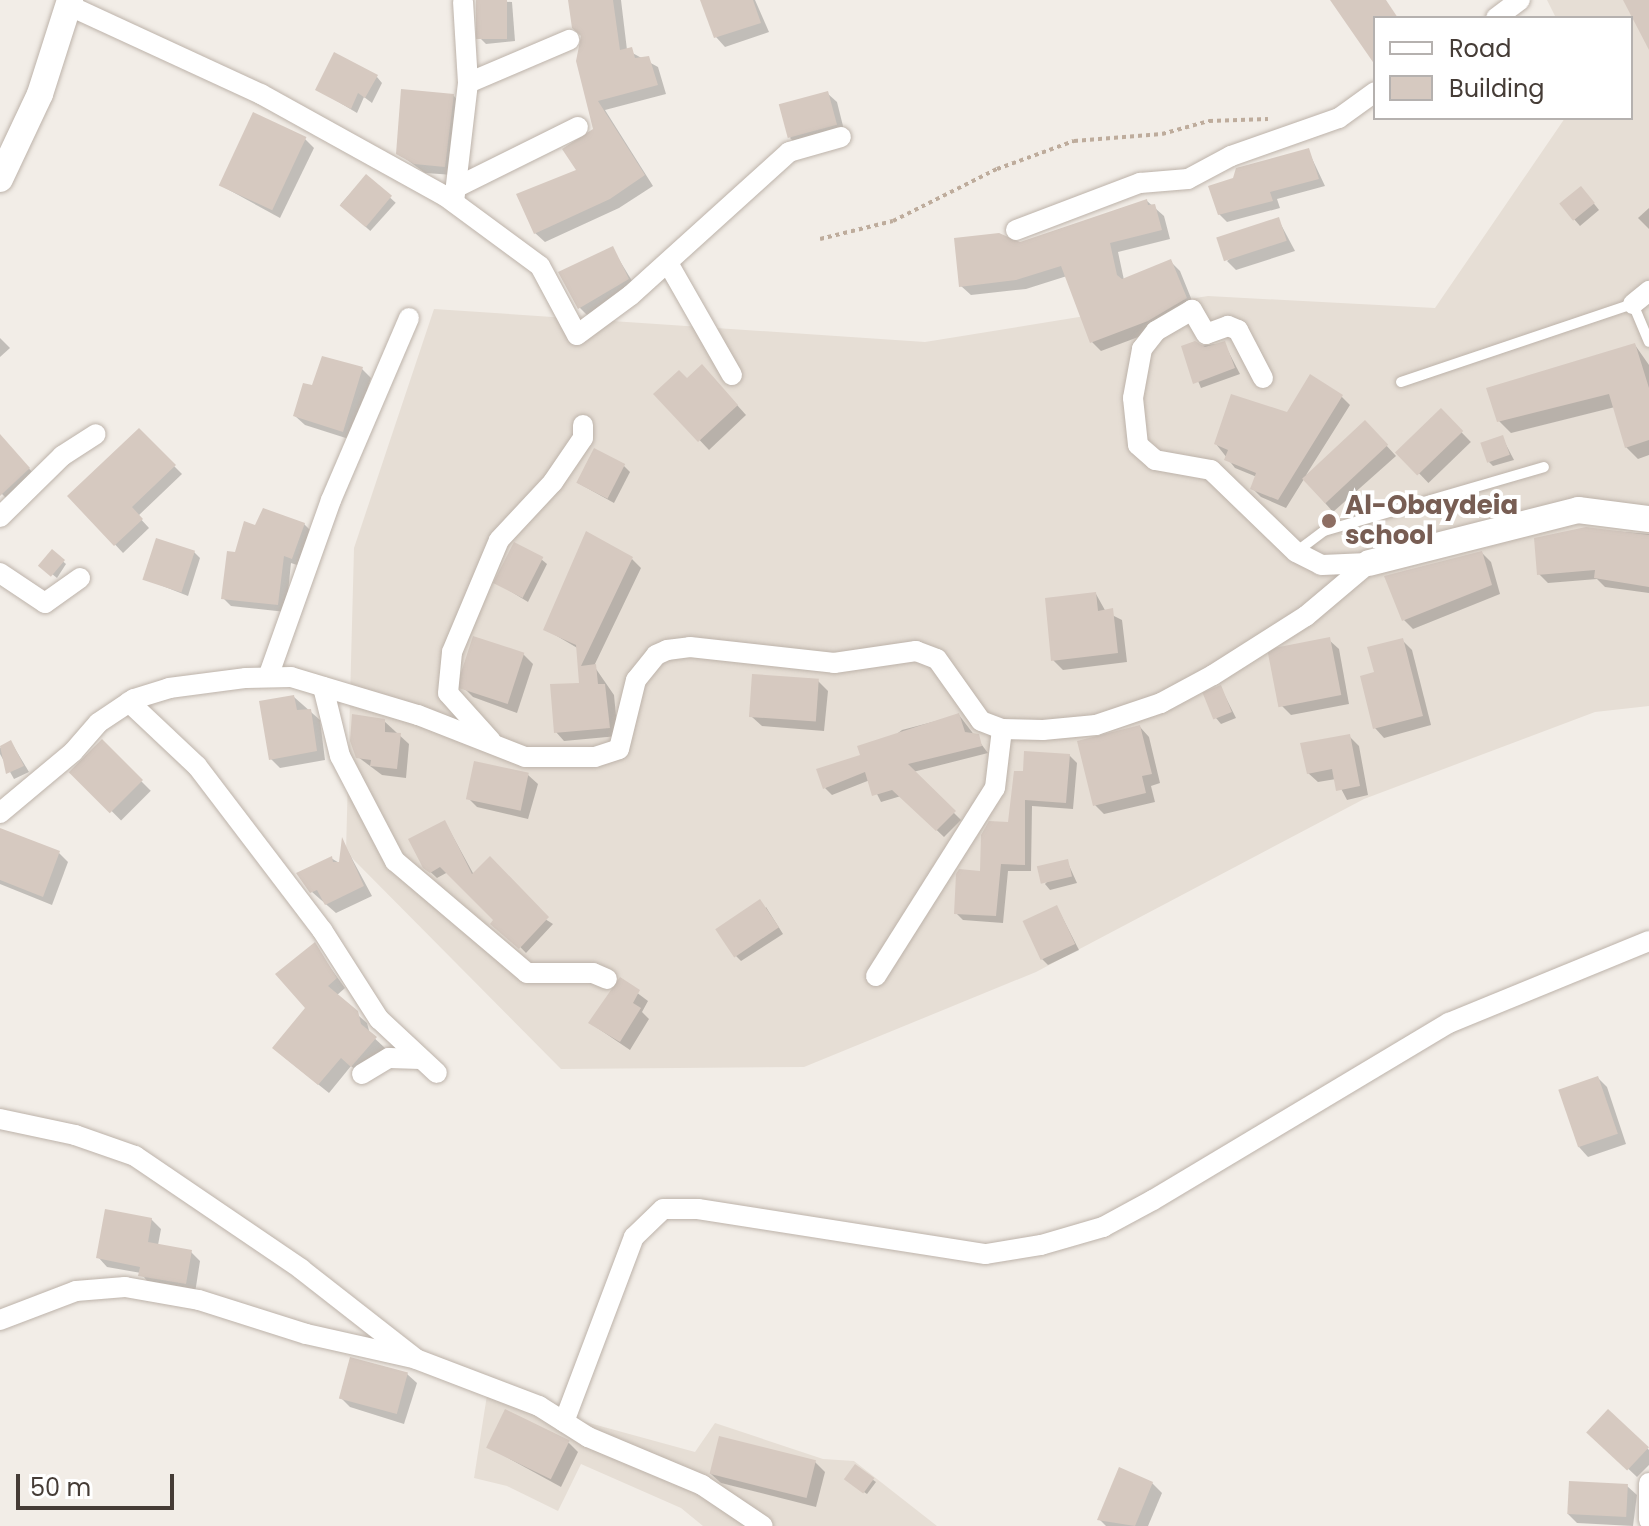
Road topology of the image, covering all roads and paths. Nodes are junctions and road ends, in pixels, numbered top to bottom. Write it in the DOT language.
graph roads {
  1 [pos="1520,0"];
  2 [pos="463,2"];
  3 [pos="82,5"];
  4 [pos="1499,16"];
  5 [pos="569,40"];
  6 [pos="468,83"];
  7 [pos="1373,93"];
  8 [pos="1281,119"];
  9 [pos="578,127"];
  10 [pos="841,137"];
  11 [pos="0,179"];
  12 [pos="455,194"];
  13 [pos="1016,230"];
  14 [pos="820,239"];
  15 [pos="668,263"];
  16 [pos="1641,297"];
  17 [pos="409,318"];
  18 [pos="1649,342"];
  19 [pos="732,375"];
  20 [pos="1263,378"];
  21 [pos="1401,382"];
  22 [pos="583,425"];
  23 [pos="96,434"];
  24 [pos="1544,467"];
  25 [pos="0,517"];
  26 [pos="1649,519"];
  27 [pos="1296,552"];
  28 [pos="1369,563"];
  29 [pos="0,573"];
  30 [pos="80,578"];
  31 [pos="268,677"];
  32 [pos="323,687"];
  33 [pos="129,702"];
  34 [pos="1002,729"];
  35 [pos="496,746"];
  36 [pos="0,813"];
  37 [pos="1649,941"];
  38 [pos="876,976"];
  39 [pos="607,979"];
  40 [pos="362,1074"];
  41 [pos="0,1119"];
  42 [pos="0,1320"];
  43 [pos="416,1359"];
  44 [pos="564,1422"];
  45 [pos="1649,1483"];
  46 [pos="1649,1520"];
  47 [pos="763,1526"];
  1 -- 4 [label="street"];
  2 -- 6 [label="street"];
  3 -- 11 [label="street"];
  3 -- 12 [label="street"];
  5 -- 6 [label="street"];
  6 -- 12 [label="street"];
  7 -- 13 [label="street"];
  8 -- 14 [label="path"];
  9 -- 12 [label="street"];
  10 -- 15 [label="street"];
  12 -- 15 [label="street"];
  15 -- 19 [label="street"];
  16 -- 18 [label="lane"];
  16 -- 21 [label="lane"];
  17 -- 31 [label="street"];
  20 -- 27 [label="street"];
  22 -- 35 [label="street"];
  23 -- 25 [label="street"];
  24 -- 27 [label="lane"];
  26 -- 28 [label="street"];
  27 -- 28 [label="street"];
  28 -- 34 [label="street"];
  29 -- 30 [label="street"];
  31 -- 32 [label="street"];
  31 -- 33 [label="street"];
  32 -- 35 [label="street"];
  32 -- 39 [label="street"];
  33 -- 36 [label="street"];
  33 -- 40 [label="street"];
  34 -- 35 [label="street"];
  34 -- 38 [label="street"];
  37 -- 44 [label="street"];
  41 -- 43 [label="street"];
  42 -- 43 [label="street"];
  43 -- 44 [label="street"];
  44 -- 47 [label="street"];
  45 -- 46 [label="street"];
}
